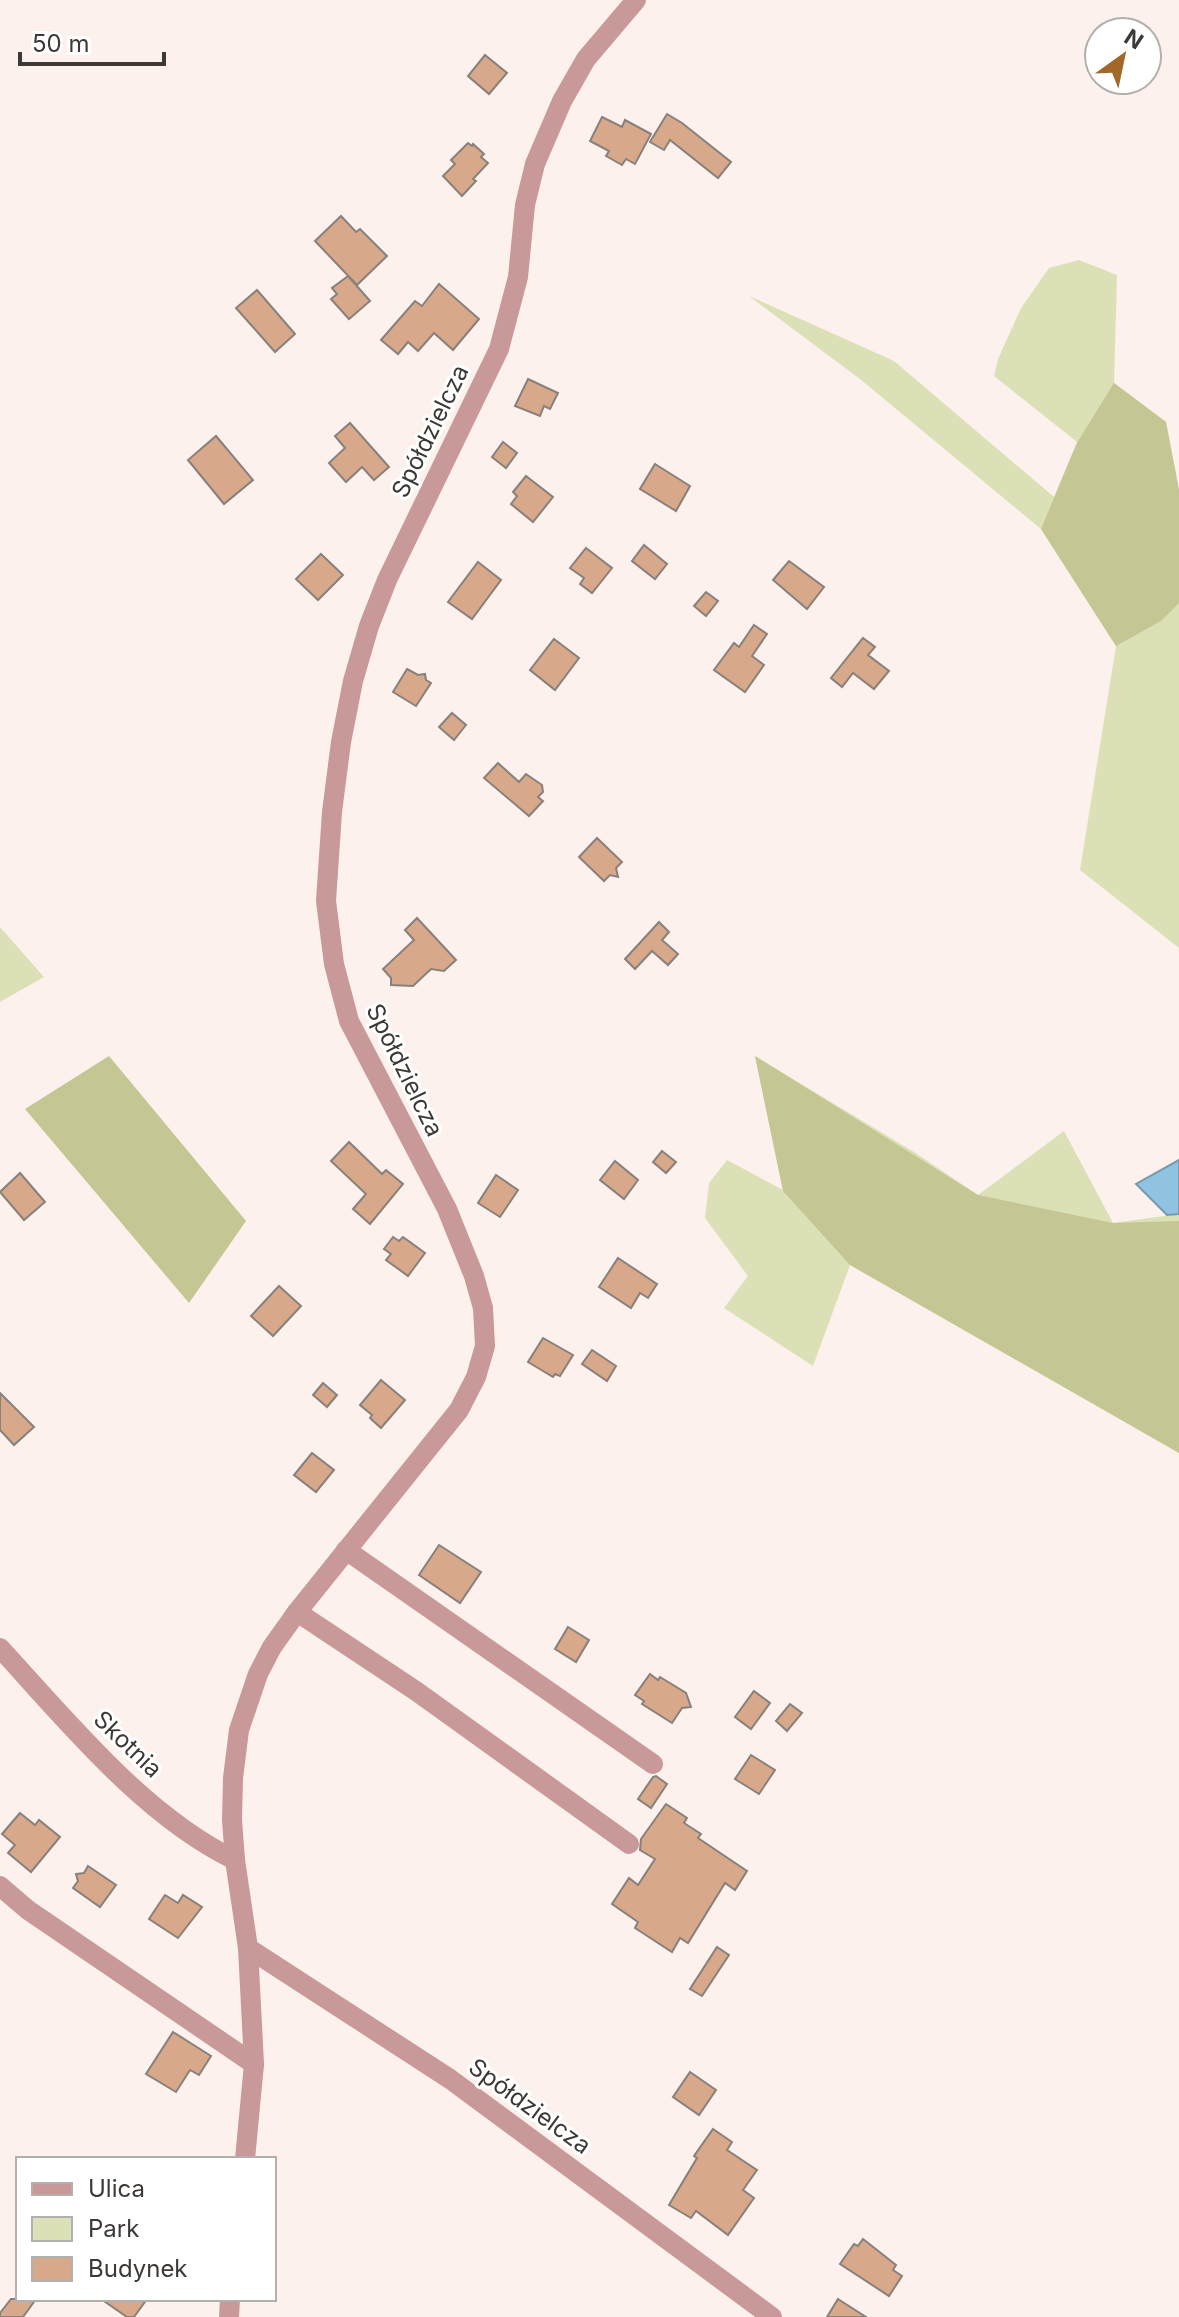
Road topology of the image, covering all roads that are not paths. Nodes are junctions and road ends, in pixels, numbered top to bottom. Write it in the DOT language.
graph roads {
  1 [pos="636,0"];
  2 [pos="346,1550"];
  3 [pos="297,1612"];
  4 [pos="0,1648"];
  5 [pos="653,1764"];
  6 [pos="629,1844"];
  7 [pos="235,1860"];
  8 [pos="0,1886"];
  9 [pos="248,1948"];
  10 [pos="254,2064"];
  11 [pos="245,2157"];
  12 [pos="772,2317"];
  1 -- 2 [label="street, Spółdzielcza"];
  2 -- 3 [label="street, Spółdzielcza"];
  2 -- 5 [label="street"];
  3 -- 6 [label="street"];
  3 -- 7 [label="street, Spółdzielcza"];
  4 -- 7 [label="street, Skotnia"];
  7 -- 9 [label="street, Spółdzielcza"];
  8 -- 10 [label="street"];
  9 -- 10 [label="street, Spółdzielcza"];
  9 -- 12 [label="street, Spółdzielcza"];
  10 -- 11 [label="street, Spółdzielcza"];
}
